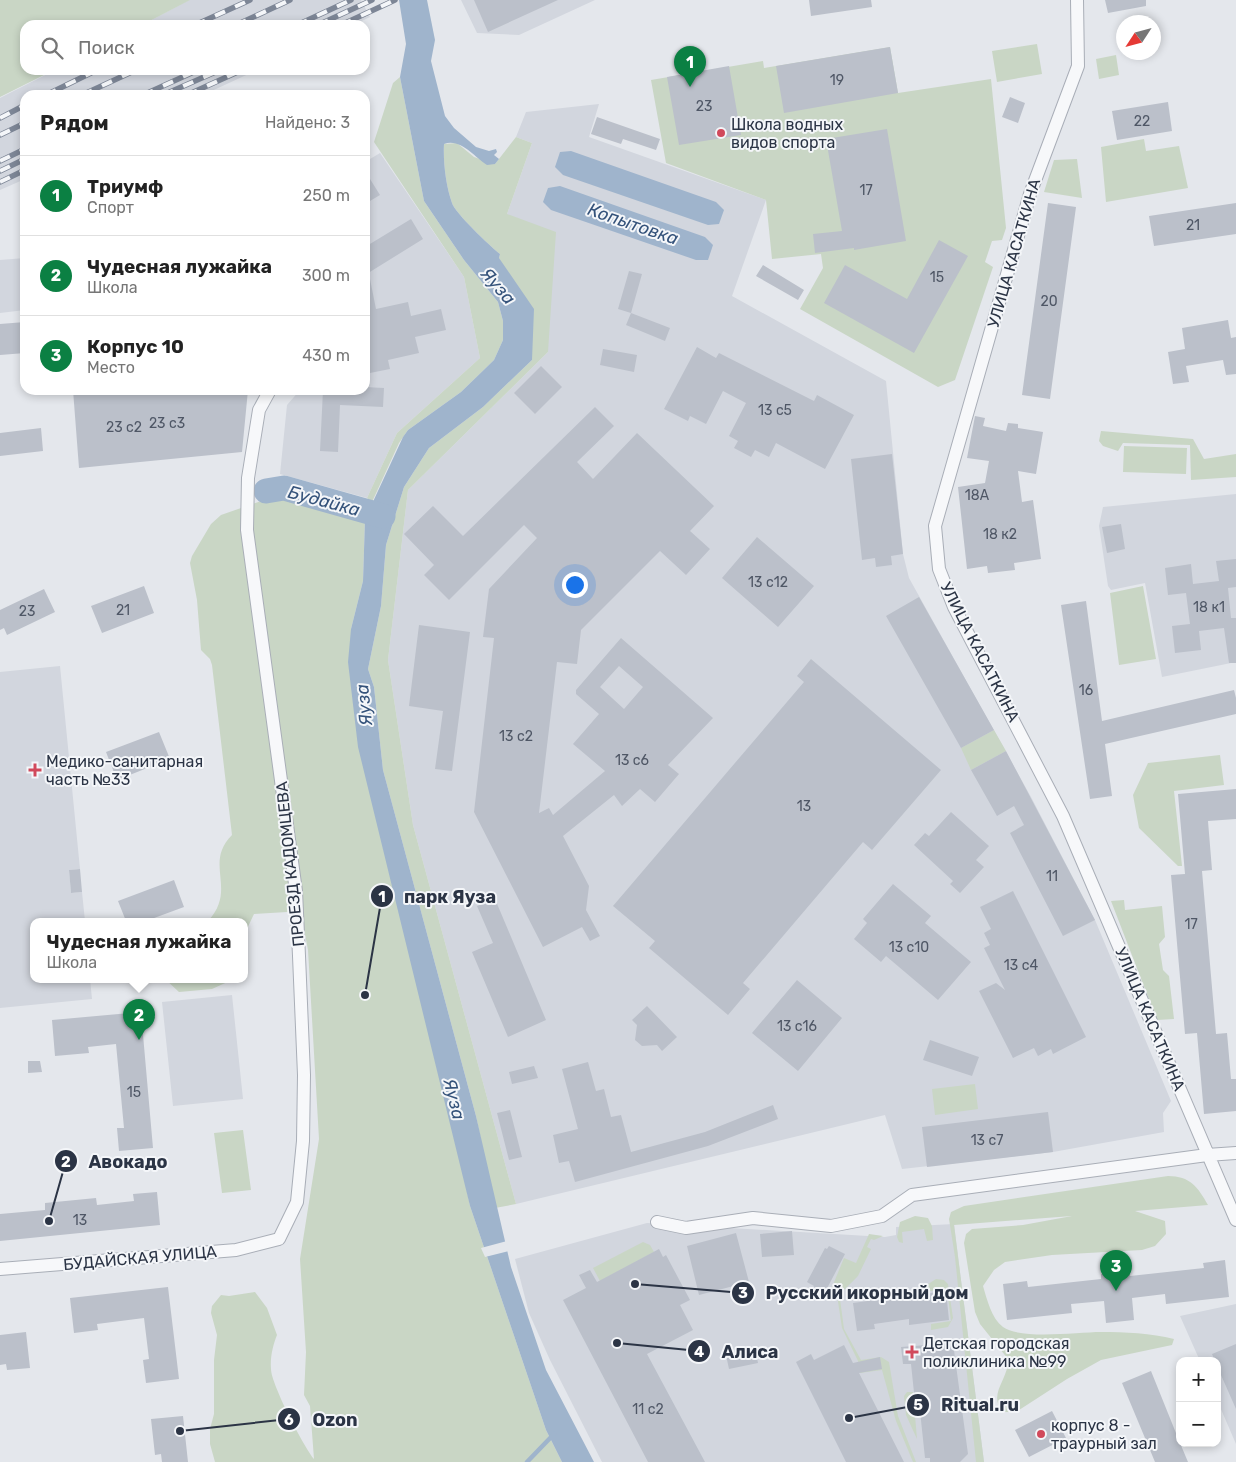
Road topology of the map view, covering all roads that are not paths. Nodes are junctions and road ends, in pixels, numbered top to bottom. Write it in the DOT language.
graph roads {
  1 [pos="1077,0"];
  2 [pos="267,395"];
  3 [pos="1236,1153"];
  4 [pos="1207,1155"];
  5 [pos="1236,1220"];
  6 [pos="657,1222"];
  7 [pos="280,1239"];
  8 [pos="0,1269"];
  1 -- 4 [label="street, УЛИЦА КАСАТКИНА"];
  2 -- 7 [label="street, ПРОЕЗД КАДОМЦЕВА"];
  3 -- 4 [label="street"];
  4 -- 5 [label="street, УЛИЦА КАСАТКИНА"];
  4 -- 6 [label="street"];
  7 -- 8 [label="street, БУДАЙСКАЯ УЛИЦА"];
}
